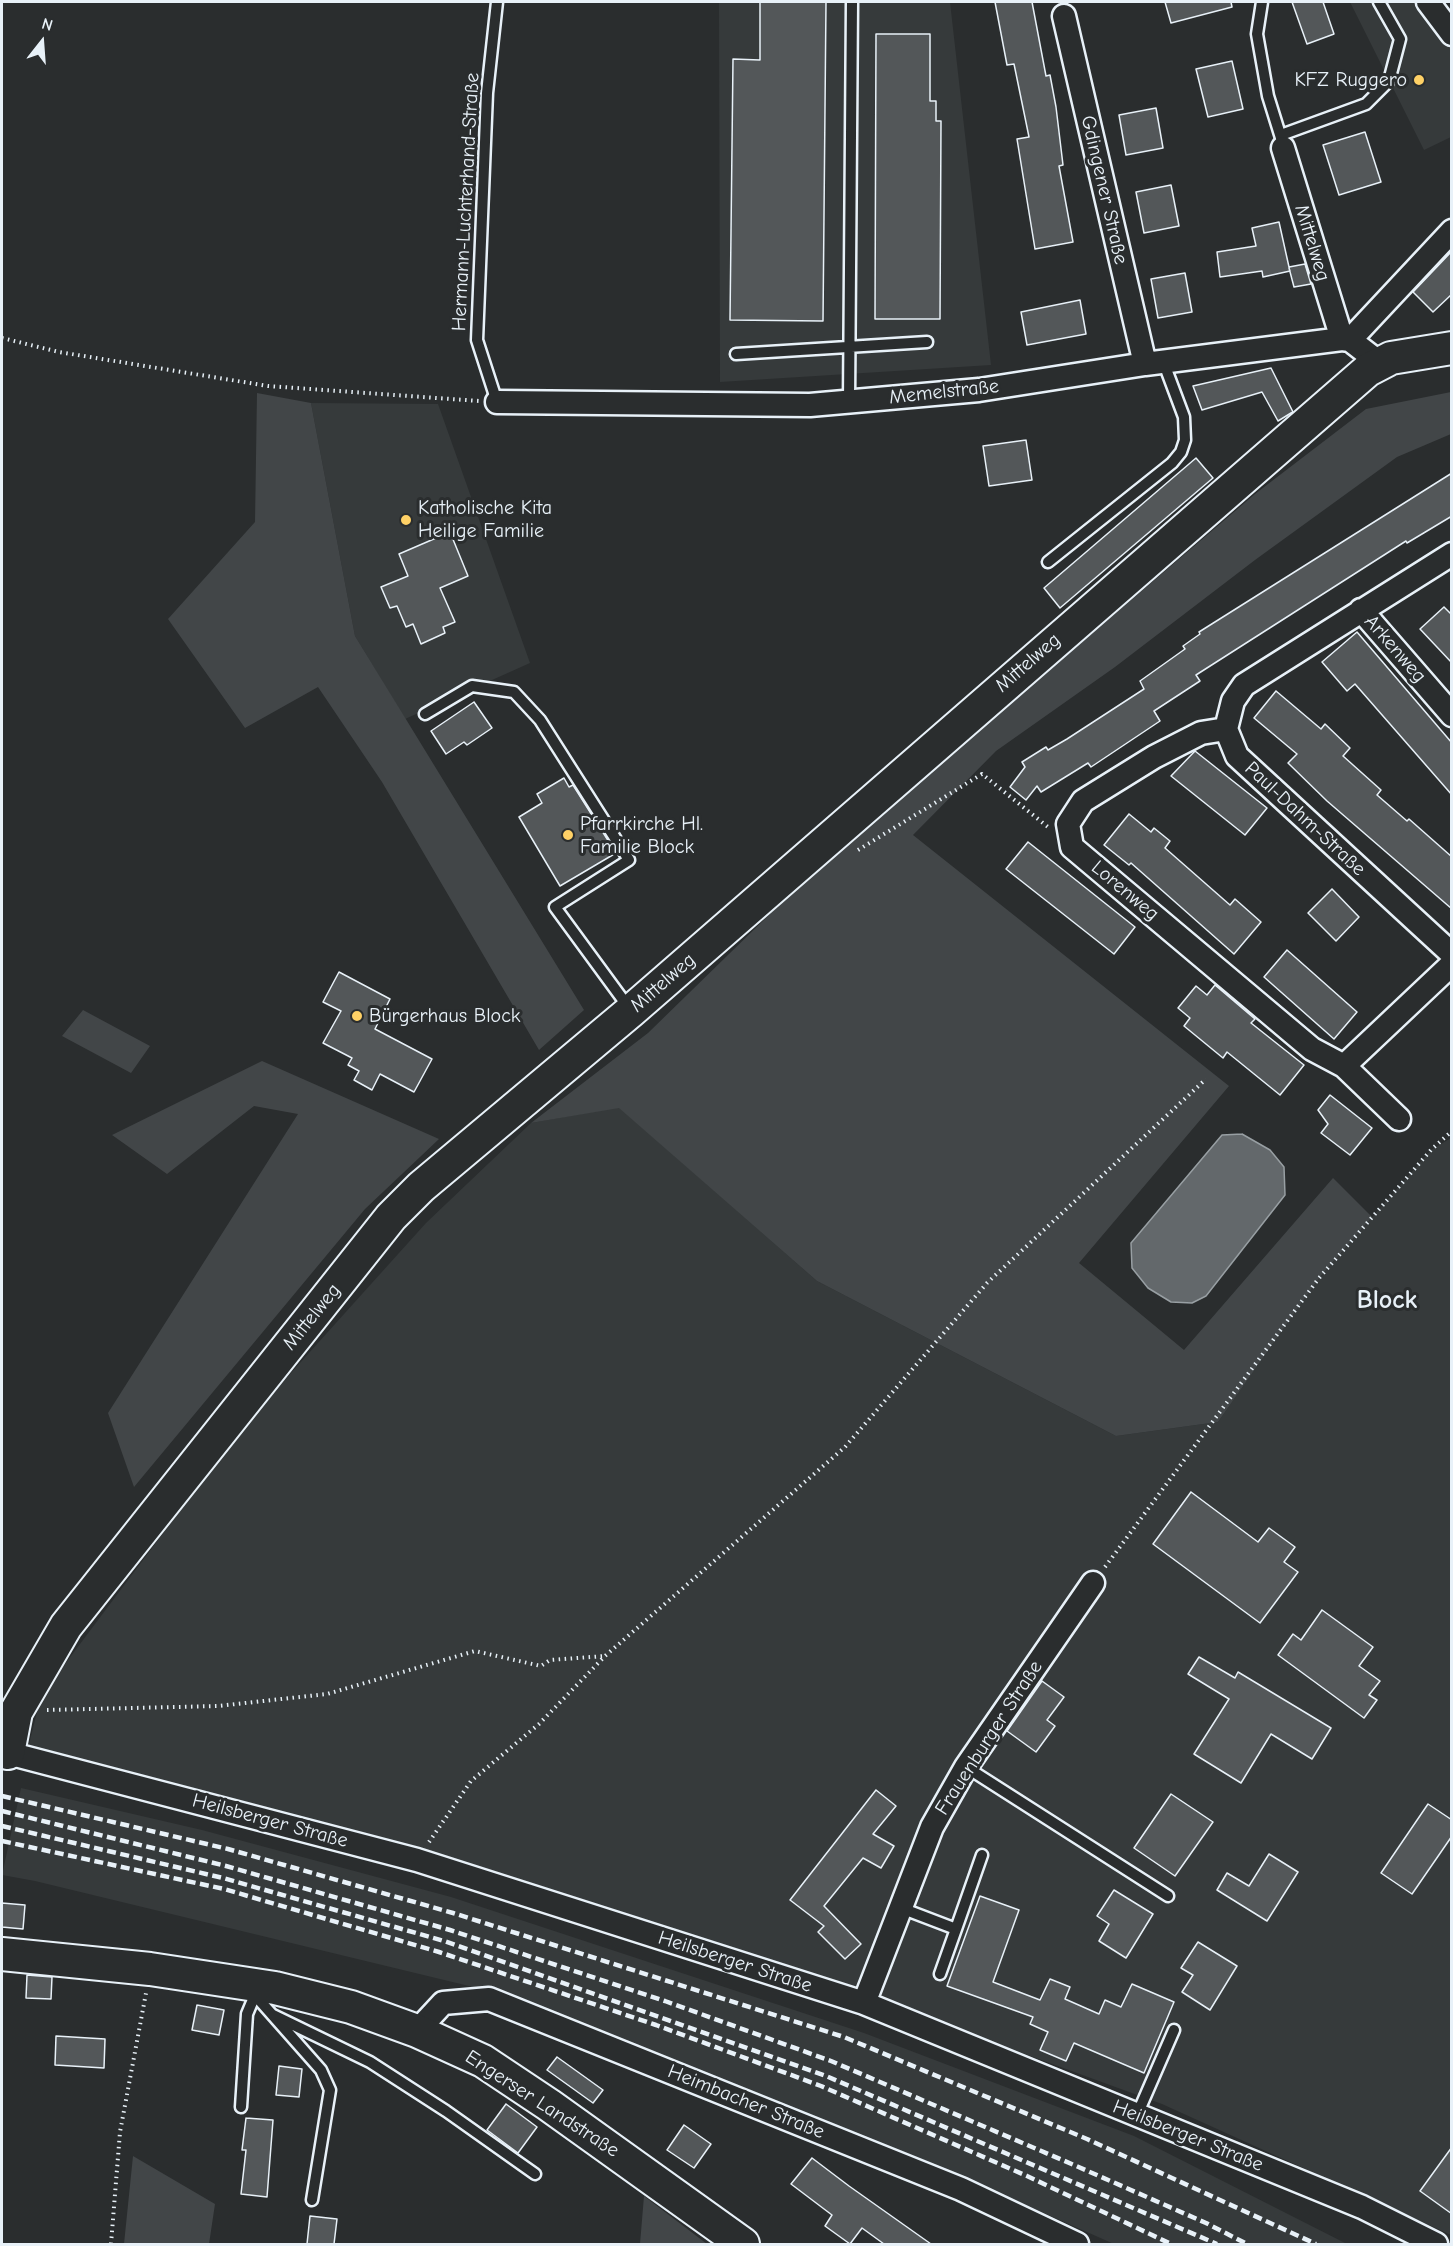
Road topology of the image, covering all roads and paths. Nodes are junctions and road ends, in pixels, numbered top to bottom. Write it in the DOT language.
graph roads {
  1 [pos="497,2"];
  2 [pos="852,2"];
  3 [pos="1262,2"];
  4 [pos="1378,2"];
  5 [pos="1428,2"];
  6 [pos="1064,16"];
  7 [pos="1452,34"];
  8 [pos="1282,141"];
  9 [pos="1452,231"];
  10 [pos="2,338"];
  11 [pos="1346,339"];
  12 [pos="927,342"];
  13 [pos="850,348"];
  14 [pos="1452,348"];
  15 [pos="736,354"];
  16 [pos="1154,363"];
  17 [pos="1377,365"];
  18 [pos="849,401"];
  19 [pos="497,402"];
  20 [pos="1452,554"];
  21 [pos="1048,562"];
  22 [pos="1361,610"];
  23 [pos="425,714"];
  24 [pos="1452,715"];
  25 [pos="1226,729"];
  26 [pos="1072,847"];
  27 [pos="854,853"];
  28 [pos="1452,954"];
  29 [pos="1452,964"];
  30 [pos="631,1011"];
  31 [pos="1344,1066"];
  32 [pos="1206,1079"];
  33 [pos="1399,1119"];
  34 [pos="1452,1131"];
  35 [pos="1093,1583"];
  36 [pos="605,1656"];
  37 [pos="16,1712"];
  38 [pos="8,1753"];
  39 [pos="966,1767"];
  40 [pos="982,1855"];
  41 [pos="417,1860"];
  42 [pos="1168,1896"];
  43 [pos="901,1908"];
  44 [pos="956,1929"];
  45 [pos="2,1954"];
  46 [pos="150,1969"];
  47 [pos="940,1974"];
  48 [pos="250,1989"];
  49 [pos="864,2003"];
  50 [pos="273,2015"];
  51 [pos="1174,2030"];
  52 [pos="417,2031"];
  53 [pos="241,2107"];
  54 [pos="1137,2115"];
  55 [pos="535,2174"];
  56 [pos="312,2200"];
  57 [pos="111,2244"];
  58 [pos="743,2244"];
  59 [pos="1077,2244"];
  60 [pos="1436,2244"];
  1 -- 19 [label="lane, Hermann-Luchterhand-Straße"];
  2 -- 13 [label="lane"];
  3 -- 8 [label="lane"];
  4 -- 8 [label="lane"];
  5 -- 7 [label="street"];
  6 -- 16 [label="street, Gdingener Straße"];
  8 -- 11 [label="street, Mittelweg"];
  9 -- 11 [label="street"];
  10 -- 19 [label="path"];
  11 -- 16 [label="street, Memelstraße"];
  11 -- 17 [label="street"];
  12 -- 13 [label="lane"];
  13 -- 15 [label="lane"];
  13 -- 18 [label="lane"];
  14 -- 17 [label="main road, Mittelweg"];
  16 -- 18 [label="street, Memelstraße"];
  16 -- 21 [label="lane"];
  17 -- 30 [label="main road, Mittelweg"];
  18 -- 19 [label="street, Memelstraße"];
  20 -- 22 [label="street"];
  22 -- 24 [label="street, Arkenweg"];
  22 -- 25 [label="street"];
  23 -- 30 [label="lane"];
  25 -- 26 [label="street, Lorenweg"];
  25 -- 28 [label="street, Paul-Dahm-Straße"];
  26 -- 27 [label="path"];
  26 -- 31 [label="street, Lorenweg"];
  29 -- 31 [label="street"];
  30 -- 37 [label="main road, Mittelweg"];
  31 -- 33 [label="street, Lorenweg"];
  32 -- 36 [label="path"];
  34 -- 35 [label="path"];
  35 -- 39 [label="street, Frauenburger Straße"];
  36 -- 37 [label="path"];
  36 -- 41 [label="path"];
  37 -- 38 [label="main road, Mittelweg"];
  38 -- 41 [label="street, Heilsberger Straße"];
  39 -- 42 [label="lane"];
  39 -- 43 [label="street, Frauenburger Straße"];
  40 -- 44 [label="lane"];
  41 -- 49 [label="street, Heilsberger Straße"];
  43 -- 44 [label="lane"];
  43 -- 49 [label="street, Frauenburger Straße"];
  44 -- 47 [label="lane"];
  45 -- 46 [label="main road, Engerser Landstraße"];
  46 -- 48 [label="main road, Engerser Landstraße"];
  46 -- 57 [label="path"];
  48 -- 50 [label="lane"];
  48 -- 52 [label="main road, Engerser Landstraße"];
  48 -- 53 [label="lane"];
  49 -- 54 [label="street, Heilsberger Straße"];
  50 -- 55 [label="lane"];
  50 -- 56 [label="lane"];
  51 -- 54 [label="lane"];
  52 -- 58 [label="main road, Engerser Landstraße"];
  52 -- 59 [label="street, Heimbacher Straße"];
  54 -- 60 [label="street, Heilsberger Straße"];
}
